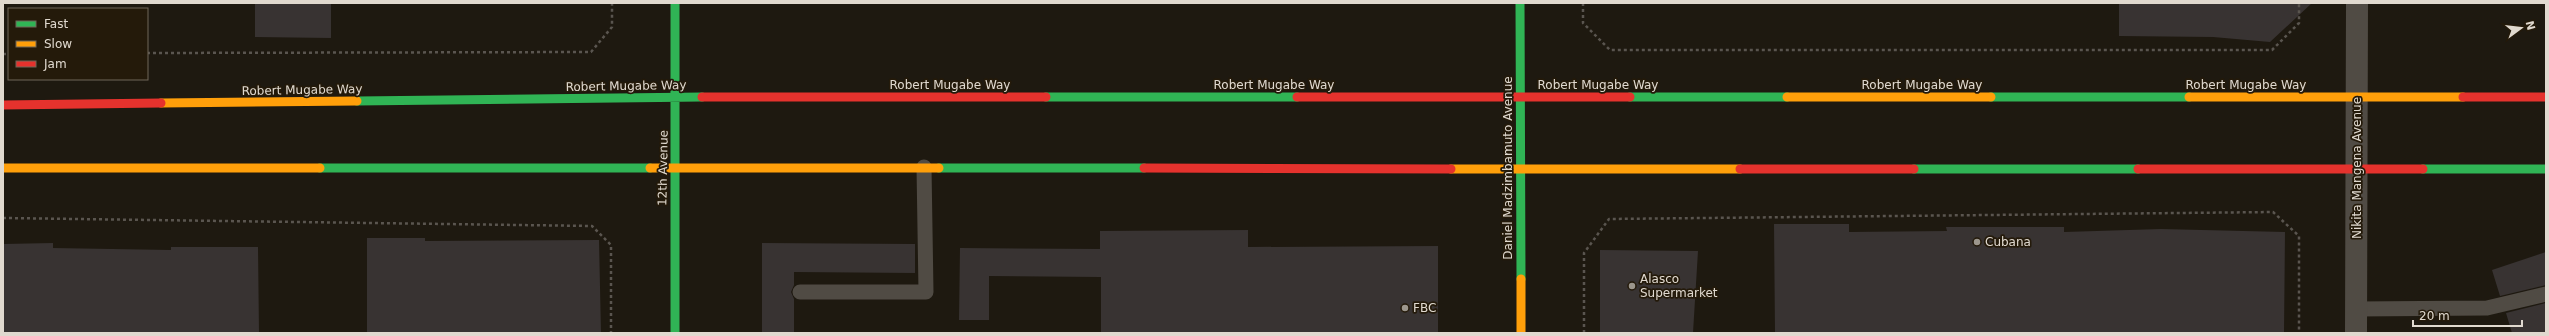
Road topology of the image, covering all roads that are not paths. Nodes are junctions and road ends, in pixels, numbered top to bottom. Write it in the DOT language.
graph roads {
  1 [pos="675,3"];
  2 [pos="1520,3"];
  3 [pos="2357,3"];
  4 [pos="1519,97"];
  5 [pos="2358,97"];
  6 [pos="2546,97"];
  7 [pos="676,98"];
  8 [pos="3,105"];
  9 [pos="675,167"];
  10 [pos="924,167"];
  11 [pos="3,168"];
  12 [pos="1520,169"];
  13 [pos="2546,169"];
  14 [pos="2356,170"];
  15 [pos="800,292"];
  16 [pos="2546,294"];
  17 [pos="2356,309"];
  18 [pos="675,333"];
  19 [pos="1521,333"];
  20 [pos="2356,333"];
  1 -- 7 [label="main road, 12th Avenue"];
  2 -- 4 [label="main road, Daniel Madzimbamuto Avenue"];
  3 -- 5 [label="street, Nikita Mangena Avenue"];
  4 -- 5 [label="main road, Robert Mugabe Way"];
  4 -- 7 [label="main road, Robert Mugabe Way"];
  4 -- 12 [label="main road, Daniel Madzimbamuto Avenue"];
  5 -- 6 [label="main road, Robert Mugabe Way"];
  5 -- 14 [label="street, Nikita Mangena Avenue"];
  7 -- 8 [label="main road, Robert Mugabe Way"];
  7 -- 9 [label="main road, 12th Avenue"];
  9 -- 10 [label="main road"];
  9 -- 11 [label="main road"];
  9 -- 18 [label="main road, 12th Avenue"];
  10 -- 12 [label="main road"];
  10 -- 15 [label="lane"];
  12 -- 14 [label="main road"];
  12 -- 19 [label="main road, Daniel Madzimbamuto Avenue"];
  13 -- 14 [label="main road"];
  14 -- 17 [label="street, Nikita Mangena Avenue"];
  16 -- 17 [label="lane"];
  17 -- 20 [label="street, Nikita Mangena Avenue"];
}
